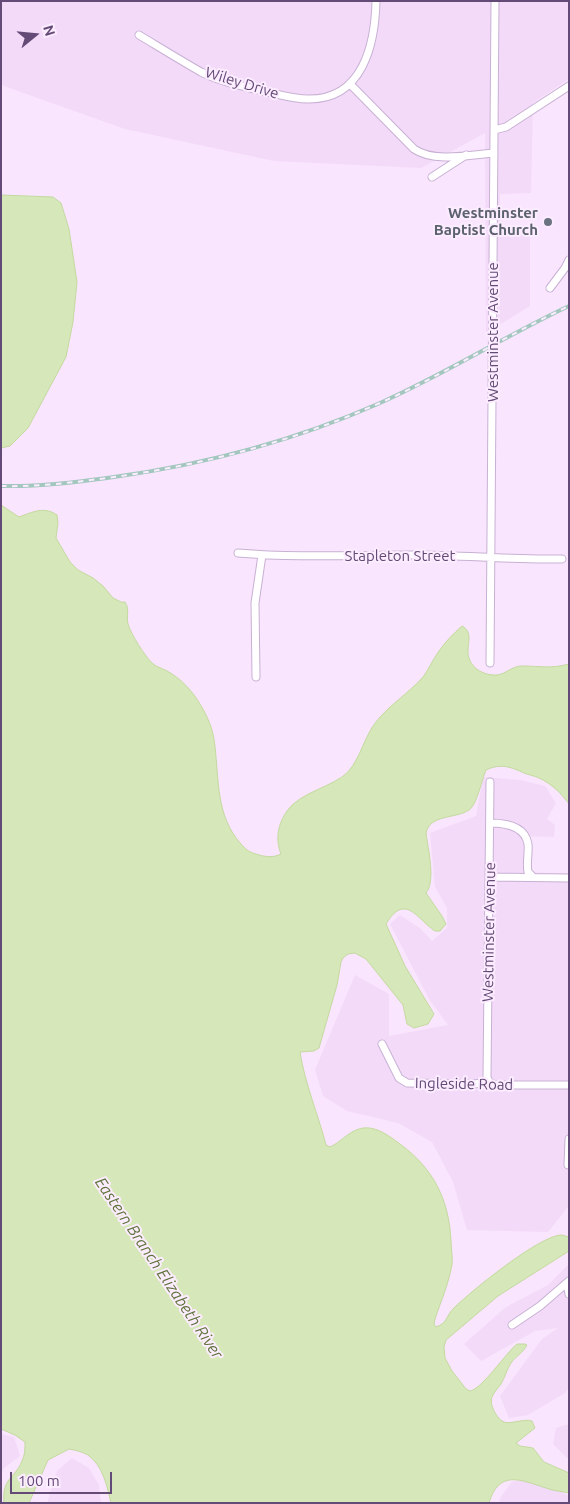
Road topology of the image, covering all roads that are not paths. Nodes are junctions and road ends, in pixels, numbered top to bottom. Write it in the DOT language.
graph roads {
  1 [pos="376,1"];
  2 [pos="494,1"];
  3 [pos="139,34"];
  4 [pos="350,84"];
  5 [pos="569,86"];
  6 [pos="494,130"];
  7 [pos="494,153"];
  8 [pos="466,155"];
  9 [pos="432,177"];
  10 [pos="569,260"];
  11 [pos="550,288"];
  12 [pos="238,552"];
  13 [pos="262,555"];
  14 [pos="490,558"];
  15 [pos="562,559"];
  16 [pos="490,663"];
  17 [pos="256,676"];
  18 [pos="490,782"];
  19 [pos="490,823"];
  20 [pos="490,877"];
  21 [pos="533,877"];
  22 [pos="569,878"];
  23 [pos="382,1044"];
  24 [pos="489,1082"];
  25 [pos="569,1085"];
  26 [pos="569,1139"];
  27 [pos="568,1165"];
  28 [pos="568,1282"];
  29 [pos="569,1294"];
  30 [pos="512,1325"];
  1 -- 4 [label="street"];
  2 -- 6 [label="street, Westminster Avenue"];
  3 -- 4 [label="street, Wiley Drive"];
  4 -- 8 [label="street"];
  5 -- 6 [label="street"];
  6 -- 7 [label="street, Westminster Avenue"];
  7 -- 8 [label="street"];
  7 -- 14 [label="street, Westminster Avenue"];
  8 -- 9 [label="street"];
  10 -- 11 [label="street"];
  12 -- 13 [label="street, Stapleton Street"];
  13 -- 14 [label="street, Stapleton Street"];
  13 -- 17 [label="street"];
  14 -- 15 [label="street, Stapleton Street"];
  14 -- 16 [label="street, Westminster Avenue"];
  18 -- 19 [label="street, Westminster Avenue"];
  19 -- 20 [label="street, Westminster Avenue"];
  19 -- 21 [label="street"];
  20 -- 21 [label="street"];
  20 -- 24 [label="street, Westminster Avenue"];
  21 -- 22 [label="street"];
  23 -- 24 [label="street, Ingleside Road"];
  24 -- 25 [label="street, Ingleside Road"];
  26 -- 27 [label="street"];
  28 -- 29 [label="street"];
  28 -- 30 [label="street"];
}
